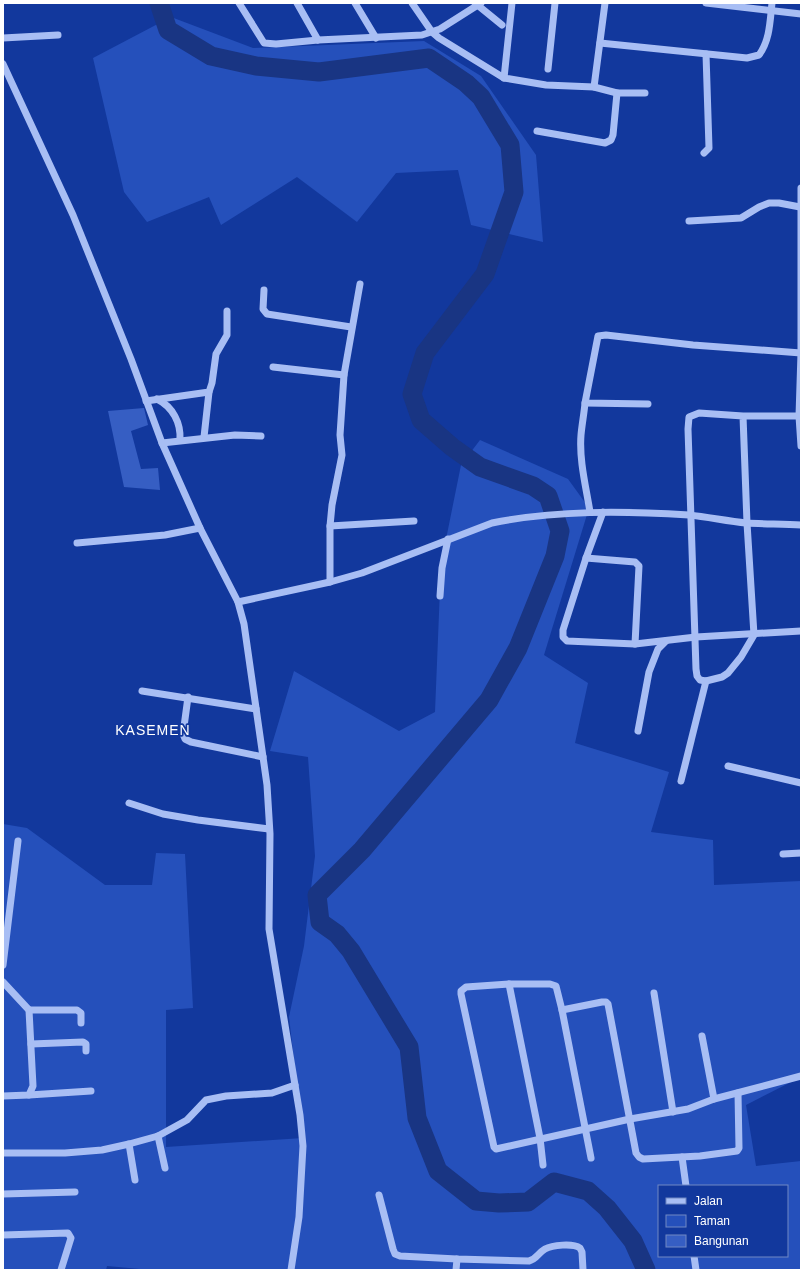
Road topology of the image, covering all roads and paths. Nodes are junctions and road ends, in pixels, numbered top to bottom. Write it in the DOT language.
graph roads {
  1 [pos="239,3"];
  2 [pos="297,3"];
  3 [pos="355,3"];
  4 [pos="412,3"];
  5 [pos="512,3"];
  6 [pos="555,3"];
  7 [pos="605,3"];
  8 [pos="706,3"];
  9 [pos="477,4"];
  10 [pos="772,6"];
  11 [pos="801,14"];
  12 [pos="502,25"];
  13 [pos="432,32"];
  14 [pos="58,35"];
  15 [pos="3,38"];
  16 [pos="376,38"];
  17 [pos="318,40"];
  18 [pos="600,43"];
  19 [pos="706,54"];
  20 [pos="3,64"];
  21 [pos="548,69"];
  22 [pos="504,78"];
  23 [pos="594,87"];
  24 [pos="645,93"];
  25 [pos="618,94"];
  26 [pos="537,131"];
  27 [pos="704,153"];
  28 [pos="801,188"];
  29 [pos="800,207"];
  30 [pos="689,221"];
  31 [pos="801,275"];
  32 [pos="360,284"];
  33 [pos="264,290"];
  34 [pos="227,311"];
  35 [pos="351,327"];
  36 [pos="801,353"];
  37 [pos="273,367"];
  38 [pos="344,375"];
  39 [pos="209,392"];
  40 [pos="157,399"];
  41 [pos="146,401"];
  42 [pos="585,403"];
  43 [pos="648,404"];
  44 [pos="743,416"];
  45 [pos="800,416"];
  46 [pos="261,436"];
  47 [pos="204,438"];
  48 [pos="180,440"];
  49 [pos="162,443"];
  50 [pos="801,446"];
  51 [pos="587,512"];
  52 [pos="603,512"];
  53 [pos="690,515"];
  54 [pos="414,520"];
  55 [pos="747,523"];
  56 [pos="801,525"];
  57 [pos="330,526"];
  58 [pos="200,528"];
  59 [pos="448,539"];
  60 [pos="77,543"];
  61 [pos="586,558"];
  62 [pos="330,582"];
  63 [pos="440,596"];
  64 [pos="238,602"];
  65 [pos="801,631"];
  66 [pos="754,635"];
  67 [pos="696,637"];
  68 [pos="666,641"];
  69 [pos="635,644"];
  70 [pos="706,681"];
  71 [pos="142,691"];
  72 [pos="188,697"];
  73 [pos="256,709"];
  74 [pos="638,731"];
  75 [pos="263,757"];
  76 [pos="728,766"];
  77 [pos="680,781"];
  78 [pos="801,783"];
  79 [pos="129,803"];
  80 [pos="269,829"];
  81 [pos="18,841"];
  82 [pos="801,853"];
  83 [pos="784,854"];
  84 [pos="3,965"];
  85 [pos="3,982"];
  86 [pos="510,984"];
  87 [pos="654,993"];
  88 [pos="29,1010"];
  89 [pos="562,1010"];
  90 [pos="82,1024"];
  91 [pos="702,1036"];
  92 [pos="31,1044"];
  93 [pos="86,1050"];
  94 [pos="801,1076"];
  95 [pos="295,1085"];
  96 [pos="91,1091"];
  97 [pos="738,1093"];
  98 [pos="29,1095"];
  99 [pos="3,1096"];
  100 [pos="714,1099"];
  101 [pos="673,1112"];
  102 [pos="630,1119"];
  103 [pos="585,1129"];
  104 [pos="158,1136"];
  105 [pos="540,1138"];
  106 [pos="129,1144"];
  107 [pos="3,1153"];
  108 [pos="682,1157"];
  109 [pos="591,1158"];
  110 [pos="544,1165"];
  111 [pos="165,1168"];
  112 [pos="135,1180"];
  113 [pos="686,1185"];
  114 [pos="75,1192"];
  115 [pos="3,1194"];
  116 [pos="378,1195"];
  117 [pos="3,1235"];
  118 [pos="694,1257"];
  119 [pos="457,1260"];
  120 [pos="61,1270"];
  121 [pos="291,1270"];
  122 [pos="456,1270"];
  123 [pos="583,1270"];
  124 [pos="696,1270"];
  1 -- 17 [label="street"];
  2 -- 17 [label="street"];
  3 -- 16 [label="street"];
  4 -- 13 [label="street"];
  5 -- 22 [label="street"];
  6 -- 21 [label="street"];
  7 -- 18 [label="street"];
  8 -- 10 [label="street"];
  9 -- 12 [label="street"];
  9 -- 13 [label="street"];
  10 -- 11 [label="street"];
  10 -- 19 [label="street"];
  13 -- 16 [label="street"];
  13 -- 22 [label="street"];
  14 -- 15 [label="street"];
  16 -- 17 [label="street"];
  18 -- 19 [label="street"];
  18 -- 23 [label="street"];
  19 -- 27 [label="street"];
  20 -- 41 [label="street"];
  22 -- 23 [label="street"];
  23 -- 25 [label="street"];
  24 -- 25 [label="street"];
  25 -- 26 [label="street"];
  28 -- 29 [label="street"];
  29 -- 30 [label="street"];
  29 -- 31 [label="street"];
  31 -- 36 [label="street"];
  32 -- 35 [label="street"];
  33 -- 35 [label="street"];
  34 -- 39 [label="street"];
  35 -- 38 [label="street"];
  36 -- 42 [label="street"];
  36 -- 45 [label="street"];
  37 -- 38 [label="street"];
  38 -- 57 [label="street"];
  39 -- 40 [label="street"];
  39 -- 47 [label="street"];
  40 -- 41 [label="street"];
  40 -- 48 [label="street"];
  41 -- 49 [label="street"];
  42 -- 43 [label="street"];
  42 -- 51 [label="street"];
  44 -- 45 [label="street"];
  44 -- 53 [label="street"];
  44 -- 55 [label="street"];
  45 -- 50 [label="street"];
  46 -- 47 [label="street"];
  47 -- 48 [label="street"];
  48 -- 49 [label="street"];
  49 -- 58 [label="street"];
  51 -- 52 [label="street"];
  51 -- 59 [label="street"];
  52 -- 53 [label="street"];
  52 -- 61 [label="street"];
  53 -- 55 [label="street"];
  53 -- 67 [label="street"];
  54 -- 57 [label="street"];
  55 -- 56 [label="street"];
  55 -- 66 [label="street"];
  57 -- 62 [label="street"];
  58 -- 60 [label="street"];
  58 -- 64 [label="street"];
  59 -- 62 [label="street"];
  59 -- 63 [label="street"];
  61 -- 69 [label="street"];
  61 -- 69 [label="street"];
  62 -- 64 [label="street"];
  64 -- 73 [label="street"];
  65 -- 66 [label="street"];
  66 -- 67 [label="street"];
  66 -- 70 [label="street"];
  67 -- 68 [label="street"];
  67 -- 70 [label="street"];
  68 -- 69 [label="street"];
  68 -- 74 [label="street"];
  70 -- 77 [label="street"];
  71 -- 72 [label="street"];
  72 -- 73 [label="street"];
  72 -- 75 [label="street"];
  73 -- 75 [label="street"];
  75 -- 80 [label="street"];
  76 -- 78 [label="street"];
  79 -- 80 [label="street"];
  80 -- 95 [label="street"];
  81 -- 84 [label="street"];
  82 -- 83 [label="street"];
  85 -- 88 [label="street"];
  86 -- 89 [label="street"];
  86 -- 105 [label="street"];
  86 -- 105 [label="street"];
  87 -- 101 [label="street"];
  88 -- 90 [label="street"];
  88 -- 92 [label="street"];
  89 -- 102 [label="street"];
  89 -- 103 [label="street"];
  91 -- 100 [label="street"];
  92 -- 93 [label="street"];
  92 -- 98 [label="street"];
  94 -- 97 [label="street"];
  95 -- 104 [label="street"];
  95 -- 121 [label="street"];
  96 -- 98 [label="street"];
  97 -- 100 [label="street"];
  97 -- 108 [label="street"];
  98 -- 99 [label="street"];
  100 -- 101 [label="street"];
  101 -- 102 [label="street"];
  102 -- 103 [label="street"];
  102 -- 108 [label="street"];
  103 -- 105 [label="street"];
  103 -- 109 [label="street"];
  104 -- 106 [label="street"];
  104 -- 111 [label="street"];
  105 -- 110 [label="street"];
  106 -- 107 [label="street"];
  106 -- 112 [label="street"];
  108 -- 113 [label="street"];
  114 -- 115 [label="street"];
  116 -- 119 [label="street"];
  117 -- 120 [label="street"];
  118 -- 124 [label="street"];
  119 -- 122 [label="street"];
  119 -- 123 [label="street"];
}
